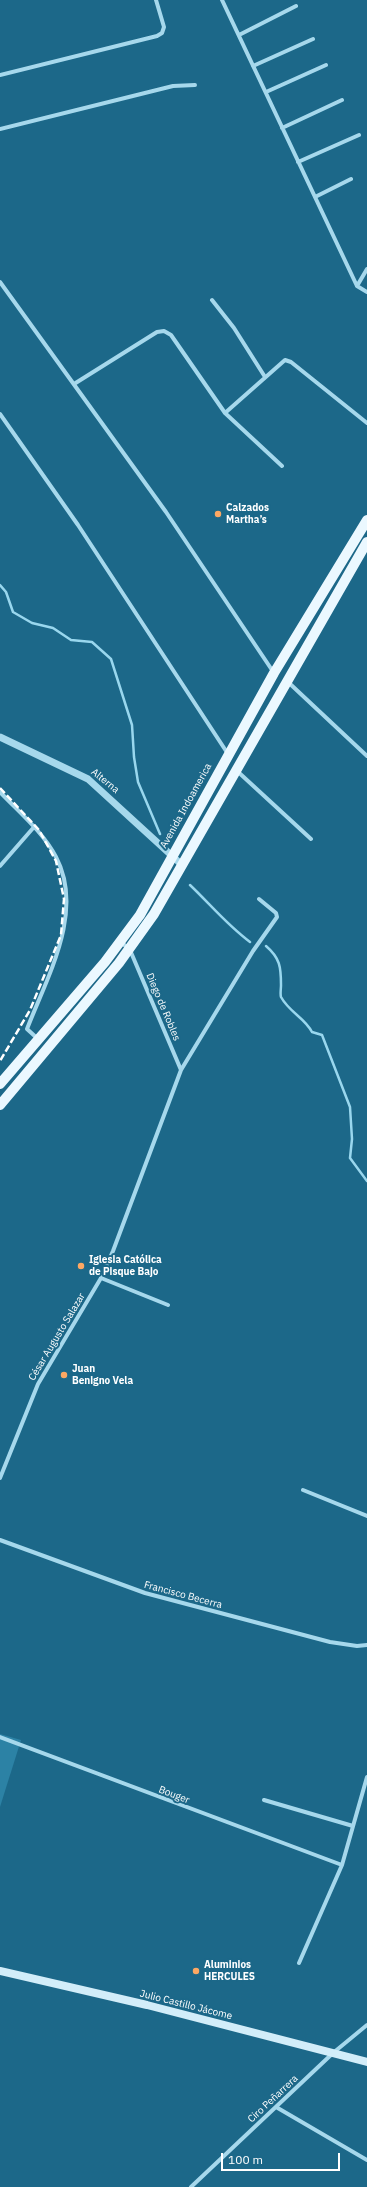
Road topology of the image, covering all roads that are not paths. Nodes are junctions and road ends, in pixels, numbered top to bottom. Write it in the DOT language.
graph roads {
  1 [pos="156,0"];
  2 [pos="222,0"];
  3 [pos="296,6"];
  4 [pos="238,35"];
  5 [pos="313,39"];
  6 [pos="326,65"];
  7 [pos="253,66"];
  8 [pos="0,75"];
  9 [pos="195,85"];
  10 [pos="266,92"];
  11 [pos="342,100"];
  12 [pos="282,128"];
  13 [pos="0,129"];
  14 [pos="359,135"];
  15 [pos="298,162"];
  16 [pos="352,179"];
  17 [pos="315,197"];
  18 [pos="367,269"];
  19 [pos="0,282"];
  20 [pos="357,286"];
  21 [pos="367,292"];
  22 [pos="212,300"];
  23 [pos="265,377"];
  24 [pos="74,384"];
  25 [pos="225,413"];
  26 [pos="0,414"];
  27 [pos="367,423"];
  28 [pos="282,466"];
  29 [pos="366,523"];
  30 [pos="367,542"];
  31 [pos="274,673"];
  32 [pos="286,680"];
  33 [pos="0,737"];
  34 [pos="228,754"];
  35 [pos="367,756"];
  36 [pos="236,769"];
  37 [pos="0,792"];
  38 [pos="34,827"];
  39 [pos="311,839"];
  40 [pos="172,856"];
  41 [pos="182,865"];
  42 [pos="0,866"];
  43 [pos="259,899"];
  44 [pos="121,942"];
  45 [pos="130,950"];
  46 [pos="79,992"];
  47 [pos="88,1001"];
  48 [pos="38,1039"];
  49 [pos="181,1070"];
  50 [pos="0,1084"];
  51 [pos="0,1105"];
  52 [pos="101,1278"];
  53 [pos="168,1305"];
  54 [pos="0,1478"];
  55 [pos="303,1490"];
  56 [pos="367,1516"];
  57 [pos="0,1540"];
  58 [pos="367,1645"];
  59 [pos="0,1737"];
  60 [pos="367,1777"];
  61 [pos="264,1800"];
  62 [pos="353,1826"];
  63 [pos="342,1865"];
  64 [pos="299,1963"];
  65 [pos="0,1971"];
  66 [pos="367,2025"];
  67 [pos="333,2053"];
  68 [pos="367,2062"];
  69 [pos="276,2107"];
  70 [pos="367,2160"];
  71 [pos="191,2187"];
  1 -- 8 [label="street"];
  2 -- 4 [label="street"];
  3 -- 4 [label="street"];
  4 -- 7 [label="street"];
  5 -- 7 [label="street"];
  6 -- 10 [label="street"];
  7 -- 10 [label="street"];
  9 -- 13 [label="street"];
  10 -- 12 [label="street"];
  11 -- 12 [label="street"];
  12 -- 15 [label="street"];
  14 -- 15 [label="street"];
  15 -- 17 [label="street"];
  16 -- 17 [label="street"];
  17 -- 20 [label="street"];
  18 -- 20 [label="street"];
  19 -- 24 [label="street"];
  20 -- 21 [label="street"];
  22 -- 23 [label="street"];
  23 -- 25 [label="street"];
  23 -- 27 [label="street"];
  24 -- 25 [label="street"];
  24 -- 31 [label="street"];
  25 -- 28 [label="street"];
  26 -- 34 [label="street"];
  29 -- 31 [label="main road, Avenida Indoamerica"];
  30 -- 32 [label="main road"];
  31 -- 34 [label="main road, Avenida Indoamerica"];
  32 -- 35 [label="street"];
  32 -- 36 [label="main road"];
  33 -- 40 [label="street, Alterna"];
  34 -- 40 [label="main road, Avenida Indoamerica"];
  36 -- 39 [label="street"];
  36 -- 41 [label="main road"];
  37 -- 38 [label="street"];
  38 -- 42 [label="street"];
  38 -- 48 [label="street"];
  40 -- 41 [label="street, Alterna"];
  40 -- 44 [label="main road, Avenida Indoamerica"];
  41 -- 45 [label="main road"];
  43 -- 49 [label="street, César Augusto Salazar"];
  44 -- 45 [label="street"];
  44 -- 46 [label="main road, Avenida Indoamerica"];
  45 -- 47 [label="main road"];
  45 -- 49 [label="street, Diego de Robles"];
  46 -- 47 [label="main road"];
  46 -- 48 [label="main road, Avenida Indoamerica"];
  47 -- 51 [label="main road"];
  48 -- 50 [label="main road, Avenida Indoamerica"];
  49 -- 52 [label="street, César Augusto Salazar"];
  52 -- 53 [label="street"];
  52 -- 54 [label="street, César Augusto Salazar"];
  55 -- 56 [label="street"];
  57 -- 58 [label="street, Francisco Becerra"];
  59 -- 63 [label="street, Bouger"];
  60 -- 62 [label="street"];
  61 -- 62 [label="street"];
  62 -- 63 [label="street"];
  63 -- 64 [label="street"];
  65 -- 67 [label="main road, Julio Castillo Jácome"];
  66 -- 67 [label="street, Ciro Peñarrera"];
  67 -- 68 [label="main road, Julio Castillo Jácome"];
  67 -- 69 [label="street, Ciro Peñarrera"];
  69 -- 70 [label="street"];
  69 -- 71 [label="street, Ciro Peñarrera"];
}
